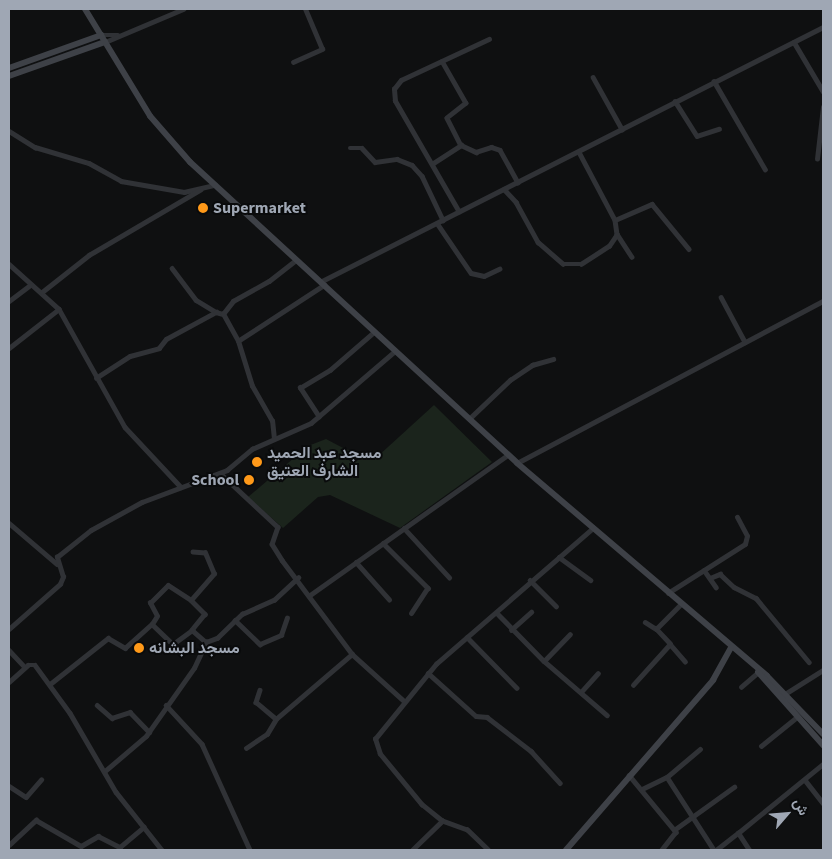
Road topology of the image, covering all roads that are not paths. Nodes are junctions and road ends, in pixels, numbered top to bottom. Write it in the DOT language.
graph roads {
  1 [pos="86,9"];
  2 [pos="183,9"];
  3 [pos="305,9"];
  4 [pos="176,10"];
  5 [pos="823,27"];
  6 [pos="101,35"];
  7 [pos="118,35"];
  8 [pos="489,38"];
  9 [pos="105,42"];
  10 [pos="794,42"];
  11 [pos="442,61"];
  12 [pos="293,62"];
  13 [pos="9,68"];
  14 [pos="9,76"];
  15 [pos="593,77"];
  16 [pos="714,81"];
  17 [pos="823,91"];
  18 [pos="675,101"];
  19 [pos="823,107"];
  20 [pos="622,129"];
  21 [pos="719,129"];
  22 [pos="9,131"];
  23 [pos="461,145"];
  24 [pos="350,148"];
  25 [pos="579,152"];
  26 [pos="817,159"];
  27 [pos="432,164"];
  28 [pos="765,169"];
  29 [pos="518,182"];
  30 [pos="215,185"];
  31 [pos="203,188"];
  32 [pos="504,189"];
  33 [pos="460,212"];
  34 [pos="443,220"];
  35 [pos="615,220"];
  36 [pos="437,223"];
  37 [pos="617,234"];
  38 [pos="689,249"];
  39 [pos="632,257"];
  40 [pos="296,260"];
  41 [pos="9,264"];
  42 [pos="172,268"];
  43 [pos="499,269"];
  44 [pos="322,284"];
  45 [pos="30,285"];
  46 [pos="42,292"];
  47 [pos="720,296"];
  48 [pos="9,301"];
  49 [pos="823,301"];
  50 [pos="59,309"];
  51 [pos="216,312"];
  52 [pos="223,314"];
  53 [pos="374,332"];
  54 [pos="238,341"];
  55 [pos="745,342"];
  56 [pos="9,348"];
  57 [pos="395,351"];
  58 [pos="553,359"];
  59 [pos="96,378"];
  60 [pos="319,417"];
  61 [pos="469,419"];
  62 [pos="274,439"];
  63 [pos="508,455"];
  64 [pos="517,463"];
  65 [pos="220,473"];
  66 [pos="181,487"];
  67 [pos="737,517"];
  68 [pos="9,523"];
  69 [pos="404,528"];
  70 [pos="593,528"];
  71 [pos="382,543"];
  72 [pos="194,552"];
  73 [pos="559,557"];
  74 [pos="356,562"];
  75 [pos="57,564"];
  76 [pos="704,570"];
  77 [pos="449,577"];
  78 [pos="298,578"];
  79 [pos="710,578"];
  80 [pos="530,580"];
  81 [pos="591,580"];
  82 [pos="716,587"];
  83 [pos="668,593"];
  84 [pos="310,595"];
  85 [pos="389,599"];
  86 [pos="191,600"];
  87 [pos="681,604"];
  88 [pos="556,606"];
  89 [pos="497,612"];
  90 [pos="530,612"];
  91 [pos="412,613"];
  92 [pos="287,618"];
  93 [pos="235,620"];
  94 [pos="645,622"];
  95 [pos="152,624"];
  96 [pos="9,629"];
  97 [pos="192,630"];
  98 [pos="512,630"];
  99 [pos="656,630"];
  100 [pos="570,634"];
  101 [pos="467,637"];
  102 [pos="206,642"];
  103 [pos="670,644"];
  104 [pos="731,648"];
  105 [pos="9,650"];
  106 [pos="352,654"];
  107 [pos="743,658"];
  108 [pos="544,661"];
  109 [pos="686,661"];
  110 [pos="809,662"];
  111 [pos="724,665"];
  112 [pos="25,667"];
  113 [pos="428,672"];
  114 [pos="758,672"];
  115 [pos="822,672"];
  116 [pos="598,673"];
  117 [pos="9,682"];
  118 [pos="50,684"];
  119 [pos="633,685"];
  120 [pos="741,687"];
  121 [pos="517,688"];
  122 [pos="260,690"];
  123 [pos="581,692"];
  124 [pos="784,694"];
  125 [pos="404,701"];
  126 [pos="97,704"];
  127 [pos="166,705"];
  128 [pos="607,715"];
  129 [pos="797,717"];
  130 [pos="276,719"];
  131 [pos="149,732"];
  132 [pos="823,734"];
  133 [pos="823,745"];
  134 [pos="761,746"];
  135 [pos="246,748"];
  136 [pos="700,749"];
  137 [pos="823,764"];
  138 [pos="105,771"];
  139 [pos="629,775"];
  140 [pos="667,777"];
  141 [pos="41,780"];
  142 [pos="805,780"];
  143 [pos="560,783"];
  144 [pos="9,786"];
  145 [pos="734,787"];
  146 [pos="642,789"];
  147 [pos="823,803"];
  148 [pos="694,818"];
  149 [pos="442,821"];
  150 [pos="144,826"];
  151 [pos="674,830"];
  152 [pos="738,833"];
  153 [pos="9,845"];
  154 [pos="162,850"];
  155 [pos="250,850"];
  156 [pos="412,850"];
  157 [pos="488,850"];
  158 [pos="566,850"];
  159 [pos="662,850"];
  160 [pos="715,850"];
  161 [pos="749,850"];
  1 -- 6 [label="main road"];
  2 -- 4 [label="street"];
  3 -- 12 [label="street"];
  4 -- 7 [label="street"];
  5 -- 10 [label="street"];
  6 -- 7 [label="street"];
  6 -- 9 [label="main road"];
  6 -- 13 [label="main road"];
  7 -- 9 [label="street"];
  8 -- 11 [label="street"];
  9 -- 14 [label="main road"];
  9 -- 30 [label="main road"];
  10 -- 16 [label="street"];
  10 -- 17 [label="street"];
  11 -- 23 [label="street"];
  11 -- 27 [label="street"];
  15 -- 20 [label="street"];
  16 -- 18 [label="street"];
  16 -- 28 [label="street"];
  18 -- 20 [label="street"];
  18 -- 21 [label="street"];
  19 -- 26 [label="street"];
  20 -- 25 [label="street"];
  22 -- 31 [label="street"];
  23 -- 27 [label="street"];
  23 -- 29 [label="street"];
  24 -- 34 [label="street"];
  25 -- 29 [label="street"];
  25 -- 35 [label="street"];
  27 -- 33 [label="street"];
  29 -- 32 [label="street"];
  30 -- 31 [label="street"];
  30 -- 40 [label="main road"];
  31 -- 46 [label="street"];
  32 -- 33 [label="street"];
  32 -- 37 [label="street"];
  33 -- 34 [label="street"];
  34 -- 36 [label="street"];
  35 -- 37 [label="street"];
  35 -- 38 [label="street"];
  36 -- 43 [label="street"];
  36 -- 44 [label="street"];
  37 -- 39 [label="street"];
  40 -- 44 [label="main road"];
  40 -- 52 [label="street"];
  41 -- 45 [label="street"];
  42 -- 51 [label="street"];
  44 -- 53 [label="main road"];
  44 -- 54 [label="street"];
  45 -- 46 [label="street"];
  45 -- 48 [label="street"];
  46 -- 50 [label="street"];
  47 -- 55 [label="street"];
  49 -- 55 [label="street"];
  50 -- 56 [label="street"];
  50 -- 59 [label="street"];
  51 -- 52 [label="street"];
  51 -- 59 [label="street"];
  52 -- 54 [label="street"];
  53 -- 57 [label="main road"];
  53 -- 60 [label="street"];
  54 -- 62 [label="street"];
  55 -- 64 [label="street"];
  57 -- 60 [label="street"];
  57 -- 61 [label="main road"];
  58 -- 61 [label="street"];
  59 -- 66 [label="street"];
  60 -- 62 [label="street"];
  61 -- 63 [label="main road"];
  62 -- 65 [label="street"];
  63 -- 64 [label="main road"];
  63 -- 69 [label="street"];
  64 -- 70 [label="main road"];
  65 -- 66 [label="street"];
  65 -- 78 [label="street"];
  66 -- 75 [label="street"];
  67 -- 76 [label="street"];
  68 -- 75 [label="street"];
  69 -- 71 [label="street"];
  69 -- 77 [label="street"];
  70 -- 73 [label="street"];
  70 -- 83 [label="main road"];
  71 -- 74 [label="street"];
  71 -- 91 [label="street"];
  72 -- 86 [label="street"];
  73 -- 80 [label="street"];
  73 -- 81 [label="street"];
  74 -- 84 [label="street"];
  74 -- 85 [label="street"];
  75 -- 96 [label="street"];
  76 -- 79 [label="street"];
  76 -- 83 [label="street"];
  78 -- 84 [label="street"];
  78 -- 93 [label="street"];
  79 -- 82 [label="street"];
  79 -- 110 [label="street"];
  80 -- 88 [label="street"];
  80 -- 89 [label="street"];
  83 -- 87 [label="main road"];
  84 -- 106 [label="street"];
  86 -- 95 [label="street"];
  86 -- 97 [label="street"];
  87 -- 99 [label="street"];
  87 -- 104 [label="main road"];
  89 -- 98 [label="street"];
  89 -- 101 [label="street"];
  90 -- 98 [label="street"];
  92 -- 93 [label="street"];
  93 -- 102 [label="street"];
  94 -- 99 [label="street"];
  95 -- 97 [label="street"];
  95 -- 118 [label="street"];
  97 -- 102 [label="street"];
  98 -- 108 [label="street"];
  99 -- 103 [label="street"];
  100 -- 108 [label="street"];
  101 -- 113 [label="street"];
  101 -- 121 [label="street"];
  102 -- 127 [label="street"];
  103 -- 109 [label="street"];
  103 -- 119 [label="street"];
  104 -- 107 [label="main road"];
  104 -- 111 [label="main road"];
  105 -- 112 [label="street"];
  106 -- 125 [label="street"];
  106 -- 130 [label="street"];
  107 -- 111 [label="main road"];
  107 -- 114 [label="main road"];
  108 -- 123 [label="street"];
  111 -- 139 [label="main road"];
  112 -- 117 [label="street"];
  112 -- 118 [label="street"];
  113 -- 125 [label="street"];
  113 -- 143 [label="street"];
  114 -- 120 [label="street"];
  114 -- 124 [label="main road"];
  114 -- 129 [label="main road"];
  115 -- 124 [label="street"];
  116 -- 123 [label="street"];
  118 -- 138 [label="street"];
  122 -- 130 [label="street"];
  123 -- 128 [label="street"];
  124 -- 132 [label="main road"];
  125 -- 149 [label="street"];
  126 -- 131 [label="street"];
  127 -- 131 [label="street"];
  127 -- 155 [label="street"];
  129 -- 133 [label="main road"];
  129 -- 134 [label="street"];
  130 -- 135 [label="street"];
  131 -- 138 [label="street"];
  136 -- 140 [label="street"];
  137 -- 142 [label="street"];
  138 -- 150 [label="street"];
  139 -- 146 [label="street"];
  139 -- 158 [label="main road"];
  140 -- 146 [label="street"];
  140 -- 148 [label="street"];
  141 -- 144 [label="street"];
  142 -- 147 [label="street"];
  142 -- 152 [label="street"];
  145 -- 148 [label="street"];
  146 -- 151 [label="street"];
  148 -- 151 [label="street"];
  148 -- 160 [label="street"];
  149 -- 156 [label="street"];
  149 -- 157 [label="street"];
  150 -- 153 [label="street"];
  150 -- 154 [label="street"];
  151 -- 159 [label="street"];
  152 -- 160 [label="street"];
  152 -- 161 [label="street"];
}
